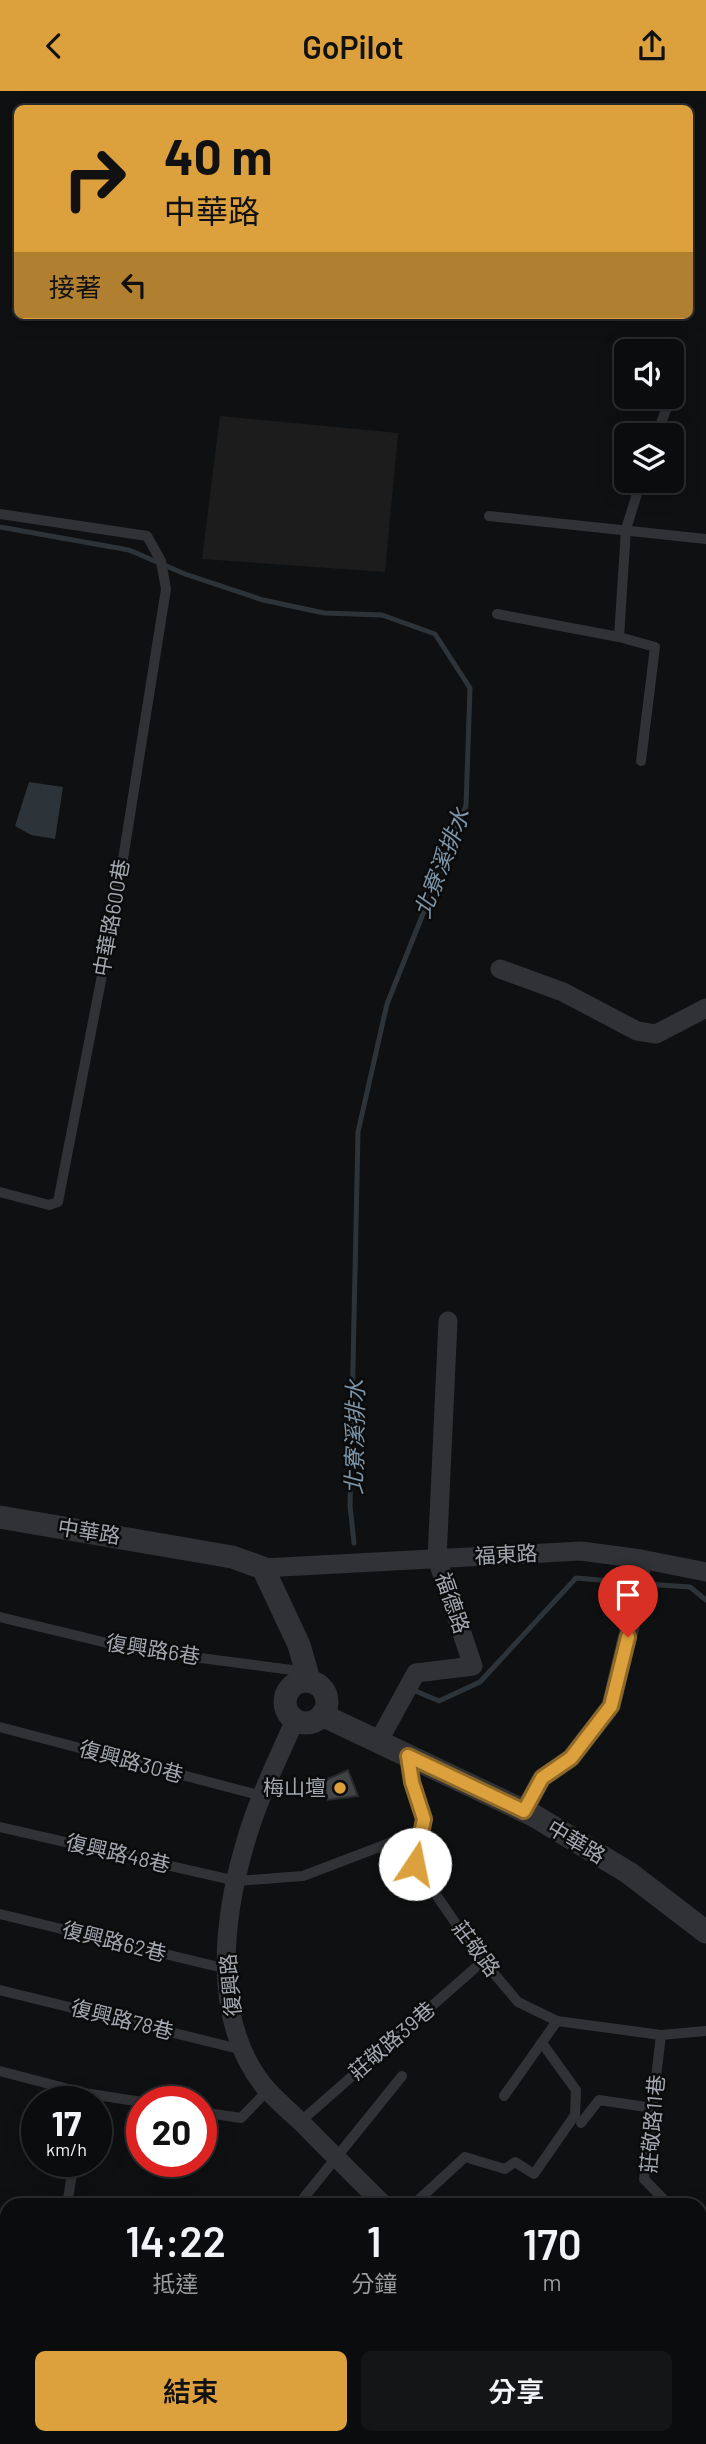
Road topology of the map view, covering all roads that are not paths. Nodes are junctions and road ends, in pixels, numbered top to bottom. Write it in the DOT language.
graph roads {
  1 [pos="637,493"];
  2 [pos="0,514"];
  3 [pos="489,516"];
  4 [pos="626,529"];
  5 [pos="706,539"];
  6 [pos="497,614"];
  7 [pos="619,637"];
  8 [pos="641,761"];
  9 [pos="500,969"];
  10 [pos="706,1008"];
  11 [pos="0,1192"];
  12 [pos="448,1321"];
  13 [pos="0,1517"];
  14 [pos="437,1559"];
  15 [pos="263,1568"];
  16 [pos="706,1572"];
  17 [pos="640,1575"];
  18 [pos="0,1617"];
  19 [pos="308,1676"];
  20 [pos="322,1715"];
  21 [pos="295,1720"];
  22 [pos="0,1727"];
  23 [pos="378,1742"];
  24 [pos="408,1756"];
  25 [pos="262,1796"];
  26 [pos="524,1811"];
  27 [pos="0,1826"];
  28 [pos="421,1831"];
  29 [pos="237,1881"];
  30 [pos="0,1914"];
  31 [pos="706,1932"];
  32 [pos="483,1961"];
  33 [pos="227,1969"];
  34 [pos="0,1990"];
  35 [pos="557,2021"];
  36 [pos="706,2031"];
  37 [pos="661,2035"];
  38 [pos="542,2043"];
  39 [pos="243,2050"];
  40 [pos="0,2071"];
  41 [pos="402,2075"];
  42 [pos="48,2086"];
  43 [pos="268,2090"];
  44 [pos="504,2096"];
  45 [pos="653,2108"];
  46 [pos="217,2114"];
  47 [pos="300,2122"];
  48 [pos="581,2123"];
  49 [pos="335,2157"];
  50 [pos="71,2177"];
  51 [pos="68,2198"];
  52 [pos="303,2198"];
  53 [pos="377,2198"];
  54 [pos="421,2198"];
  55 [pos="662,2198"];
  1 -- 4 [label="lane"];
  2 -- 11 [label="lane, 中華路600巷"];
  3 -- 4 [label="lane"];
  4 -- 5 [label="lane"];
  4 -- 7 [label="lane"];
  6 -- 7 [label="lane"];
  7 -- 8 [label="lane"];
  9 -- 10 [label="street"];
  12 -- 14 [label="street, 福德路"];
  13 -- 15 [label="street, 中華路"];
  14 -- 15 [label="street, 福東路"];
  14 -- 17 [label="street, 福東路"];
  14 -- 23 [label="street, 福德路"];
  15 -- 19 [label="street"];
  16 -- 17 [label="street, 福東路"];
  17 -- 26 [label="street"];
  18 -- 19 [label="lane, 復興路6巷"];
  19 -- 20 [label="street"];
  19 -- 21 [label="street"];
  20 -- 21 [label="street"];
  20 -- 23 [label="street, 中華路"];
  21 -- 25 [label="street, 復興路"];
  22 -- 25 [label="lane, 復興路30巷"];
  23 -- 24 [label="street, 中華路"];
  24 -- 26 [label="street, 中華路"];
  24 -- 28 [label="lane, 莊敬路"];
  25 -- 29 [label="street, 復興路"];
  26 -- 31 [label="street, 中華路"];
  27 -- 29 [label="lane, 復興路48巷"];
  28 -- 29 [label="lane, 復興路48巷"];
  28 -- 32 [label="lane, 莊敬路"];
  29 -- 33 [label="street, 復興路"];
  30 -- 33 [label="lane, 復興路62巷"];
  32 -- 35 [label="lane, 莊敬路"];
  32 -- 47 [label="lane, 莊敬路39巷"];
  33 -- 39 [label="street, 復興路"];
  34 -- 39 [label="lane, 復興路78巷"];
  35 -- 37 [label="lane, 莊敬路"];
  35 -- 38 [label="lane"];
  36 -- 37 [label="lane, 莊敬路"];
  37 -- 45 [label="lane, 莊敬路11巷"];
  38 -- 44 [label="lane"];
  38 -- 54 [label="lane"];
  39 -- 43 [label="street, 復興路"];
  40 -- 42 [label="lane"];
  41 -- 49 [label="lane"];
  43 -- 46 [label="lane"];
  43 -- 47 [label="street, 復興路"];
  45 -- 48 [label="lane"];
  45 -- 55 [label="lane, 莊敬路11巷"];
  47 -- 49 [label="street, 復興路"];
  49 -- 52 [label="lane"];
  49 -- 53 [label="street, 復興路"];
  50 -- 51 [label="lane"];
}
